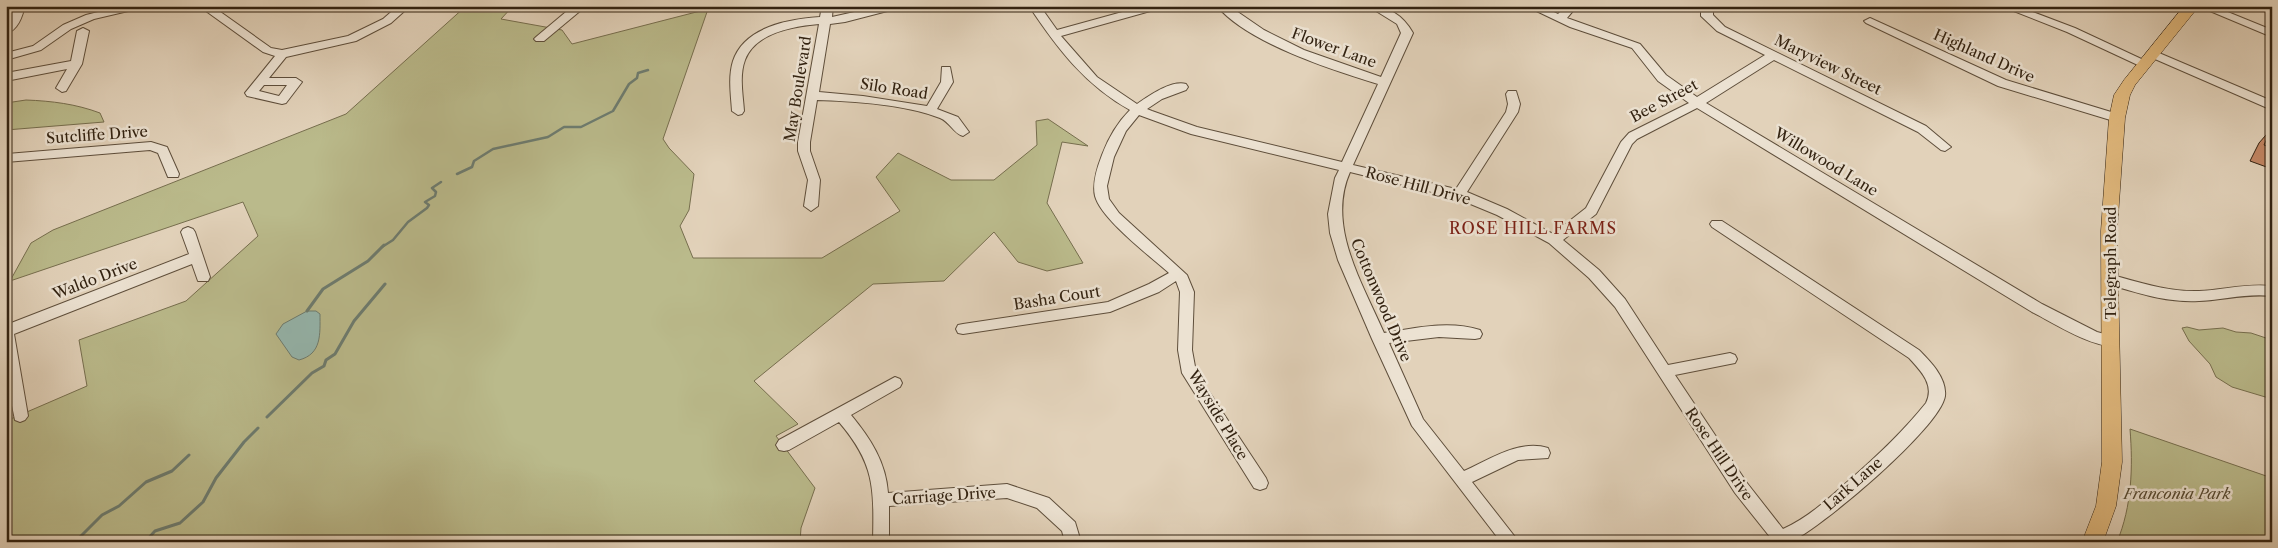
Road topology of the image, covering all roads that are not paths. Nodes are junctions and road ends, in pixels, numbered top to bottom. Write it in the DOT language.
graph roads {
  1 [pos="20,6"];
  2 [pos="99,6"];
  3 [pos="137,6"];
  4 [pos="204,6"];
  5 [pos="405,6"];
  6 [pos="581,6"];
  7 [pos="828,6"];
  8 [pos="894,6"];
  9 [pos="1034,6"];
  10 [pos="1156,6"];
  11 [pos="1222,6"];
  12 [pos="1373,6"];
  13 [pos="1531,6"];
  14 [pos="1572,6"];
  15 [pos="1707,6"];
  16 [pos="2006,6"];
  17 [pos="2192,6"];
  18 [pos="2203,6"];
  19 [pos="90,17"];
  20 [pos="1559,18"];
  21 [pos="826,21"];
  22 [pos="1870,21"];
  23 [pos="6,31"];
  24 [pos="83,31"];
  25 [pos="1055,34"];
  26 [pos="2272,34"];
  27 [pos="540,39"];
  28 [pos="282,54"];
  29 [pos="1773,56"];
  30 [pos="6,57"];
  31 [pos="2148,58"];
  32 [pos="76,64"];
  33 [pos="946,70"];
  34 [pos="6,77"];
  35 [pos="260,81"];
  36 [pos="1385,82"];
  37 [pos="1182,87"];
  38 [pos="62,88"];
  39 [pos="1512,94"];
  40 [pos="812,96"];
  41 [pos="1697,103"];
  42 [pos="2272,106"];
  43 [pos="1139,109"];
  44 [pos="738,111"];
  45 [pos="930,111"];
  46 [pos="2117,118"];
  47 [pos="963,132"];
  48 [pos="1945,147"];
  49 [pos="7,158"];
  50 [pos="1346,167"];
  51 [pos="173,174"];
  52 [pos="1459,194"];
  53 [pos="810,206"];
  54 [pos="1717,224"];
  55 [pos="188,232"];
  56 [pos="1554,240"];
  57 [pos="195,257"];
  58 [pos="1180,275"];
  59 [pos="203,277"];
  60 [pos="2109,280"];
  61 [pos="2272,291"];
  62 [pos="963,329"];
  63 [pos="6,331"];
  64 [pos="1475,334"];
  65 [pos="1379,339"];
  66 [pos="2111,341"];
  67 [pos="1730,359"];
  68 [pos="1665,371"];
  69 [pos="895,383"];
  70 [pos="840,413"];
  71 [pos="20,416"];
  72 [pos="784,445"];
  73 [pos="1542,454"];
  74 [pos="1461,480"];
  75 [pos="1260,483"];
  76 [pos="882,500"];
  77 [pos="1782,540"];
  78 [pos="881,542"];
  79 [pos="1073,542"];
  80 [pos="1511,542"];
  81 [pos="2092,542"];
  1 -- 23 [label="street"];
  2 -- 19 [label="street"];
  3 -- 19 [label="street"];
  4 -- 28 [label="street"];
  5 -- 28 [label="street"];
  6 -- 27 [label="street"];
  7 -- 21 [label="street, May Boulevard"];
  8 -- 21 [label="street"];
  9 -- 25 [label="street, Rose Hill Drive"];
  10 -- 25 [label="street"];
  11 -- 36 [label="street, Flower Lane"];
  12 -- 36 [label="street, Cottonwood Drive"];
  13 -- 20 [label="street, Willowood Lane"];
  14 -- 20 [label="street"];
  15 -- 29 [label="street, Maryview Street"];
  16 -- 31 [label="street"];
  17 -- 31 [label="main road, Telegraph Road"];
  18 -- 26 [label="street"];
  19 -- 30 [label="street"];
  20 -- 41 [label="street, Willowood Lane"];
  21 -- 40 [label="street, May Boulevard"];
  21 -- 44 [label="street"];
  22 -- 46 [label="street, Highland Drive"];
  24 -- 32 [label="street"];
  25 -- 43 [label="street, Rose Hill Drive"];
  28 -- 35 [label="street"];
  29 -- 41 [label="street, Bee Street"];
  29 -- 48 [label="street, Maryview Street"];
  31 -- 42 [label="street"];
  31 -- 46 [label="main road, Telegraph Road"];
  32 -- 34 [label="street"];
  32 -- 38 [label="street"];
  33 -- 45 [label="street"];
  36 -- 50 [label="street, Cottonwood Drive"];
  37 -- 43 [label="street"];
  39 -- 52 [label="street"];
  40 -- 45 [label="street, Silo Road"];
  40 -- 53 [label="street, May Boulevard"];
  41 -- 56 [label="street, Bee Street"];
  41 -- 66 [label="street, Willowood Lane"];
  43 -- 50 [label="street, Rose Hill Drive"];
  43 -- 58 [label="street"];
  45 -- 47 [label="street, Silo Road"];
  46 -- 60 [label="main road, Telegraph Road"];
  49 -- 51 [label="street, Sutcliffe Drive"];
  50 -- 52 [label="street, Rose Hill Drive"];
  50 -- 65 [label="street, Cottonwood Drive"];
  52 -- 56 [label="street, Rose Hill Drive"];
  54 -- 77 [label="street, Lark Lane"];
  55 -- 57 [label="street"];
  56 -- 68 [label="street, Rose Hill Drive"];
  57 -- 59 [label="street"];
  57 -- 63 [label="street, Waldo Drive"];
  58 -- 62 [label="street, Basha Court"];
  58 -- 75 [label="street, Wayside Place"];
  60 -- 61 [label="street"];
  60 -- 66 [label="main road, Telegraph Road"];
  63 -- 71 [label="street"];
  64 -- 65 [label="street"];
  65 -- 74 [label="street, Cottonwood Drive"];
  66 -- 81 [label="main road, Telegraph Road"];
  67 -- 68 [label="street"];
  68 -- 77 [label="street, Rose Hill Drive"];
  69 -- 70 [label="street"];
  70 -- 72 [label="street"];
  70 -- 76 [label="street"];
  73 -- 74 [label="street"];
  74 -- 80 [label="street, Cottonwood Drive"];
  76 -- 78 [label="street"];
  76 -- 79 [label="street, Carriage Drive"];
}
